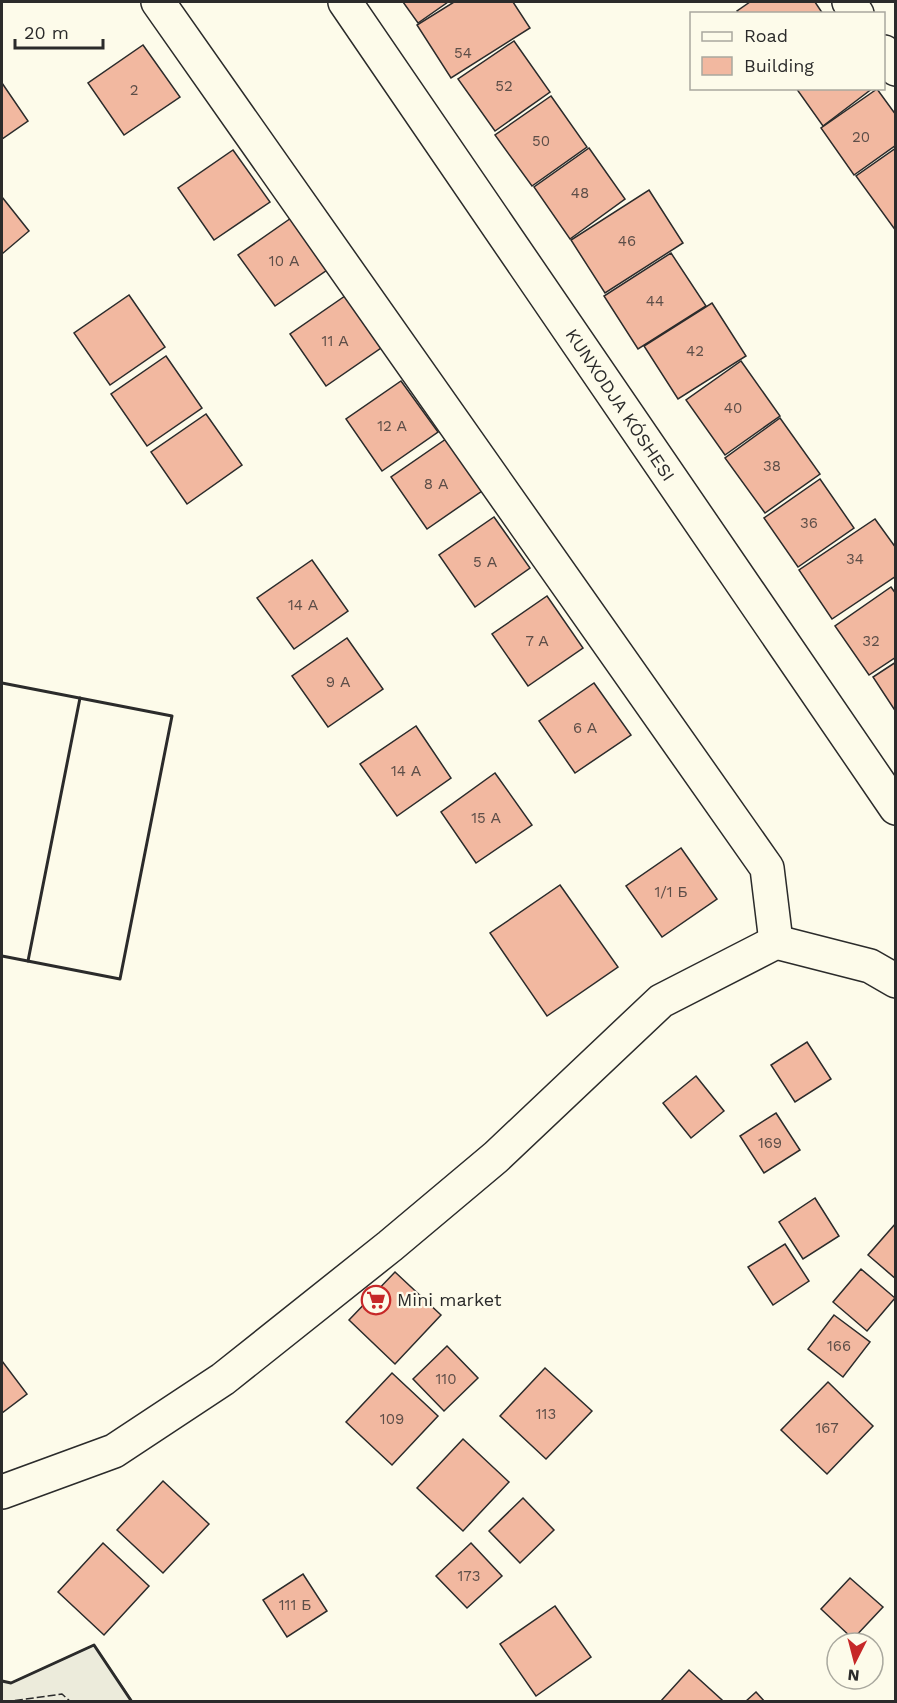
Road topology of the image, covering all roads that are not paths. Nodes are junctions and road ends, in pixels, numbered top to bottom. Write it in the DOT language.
graph roads {
  1 [pos="158,2"];
  2 [pos="345,2"];
  3 [pos="885,53"];
  4 [pos="896,69"];
  5 [pos="896,808"];
  6 [pos="776,942"];
  7 [pos="896,981"];
  8 [pos="2,1492"];
  1 -- 6 [label="street"];
  2 -- 5 [label="street, KUNXODJA KÓSHESI"];
  3 -- 4 [label="street"];
  6 -- 7 [label="street"];
  6 -- 8 [label="street"];
}
